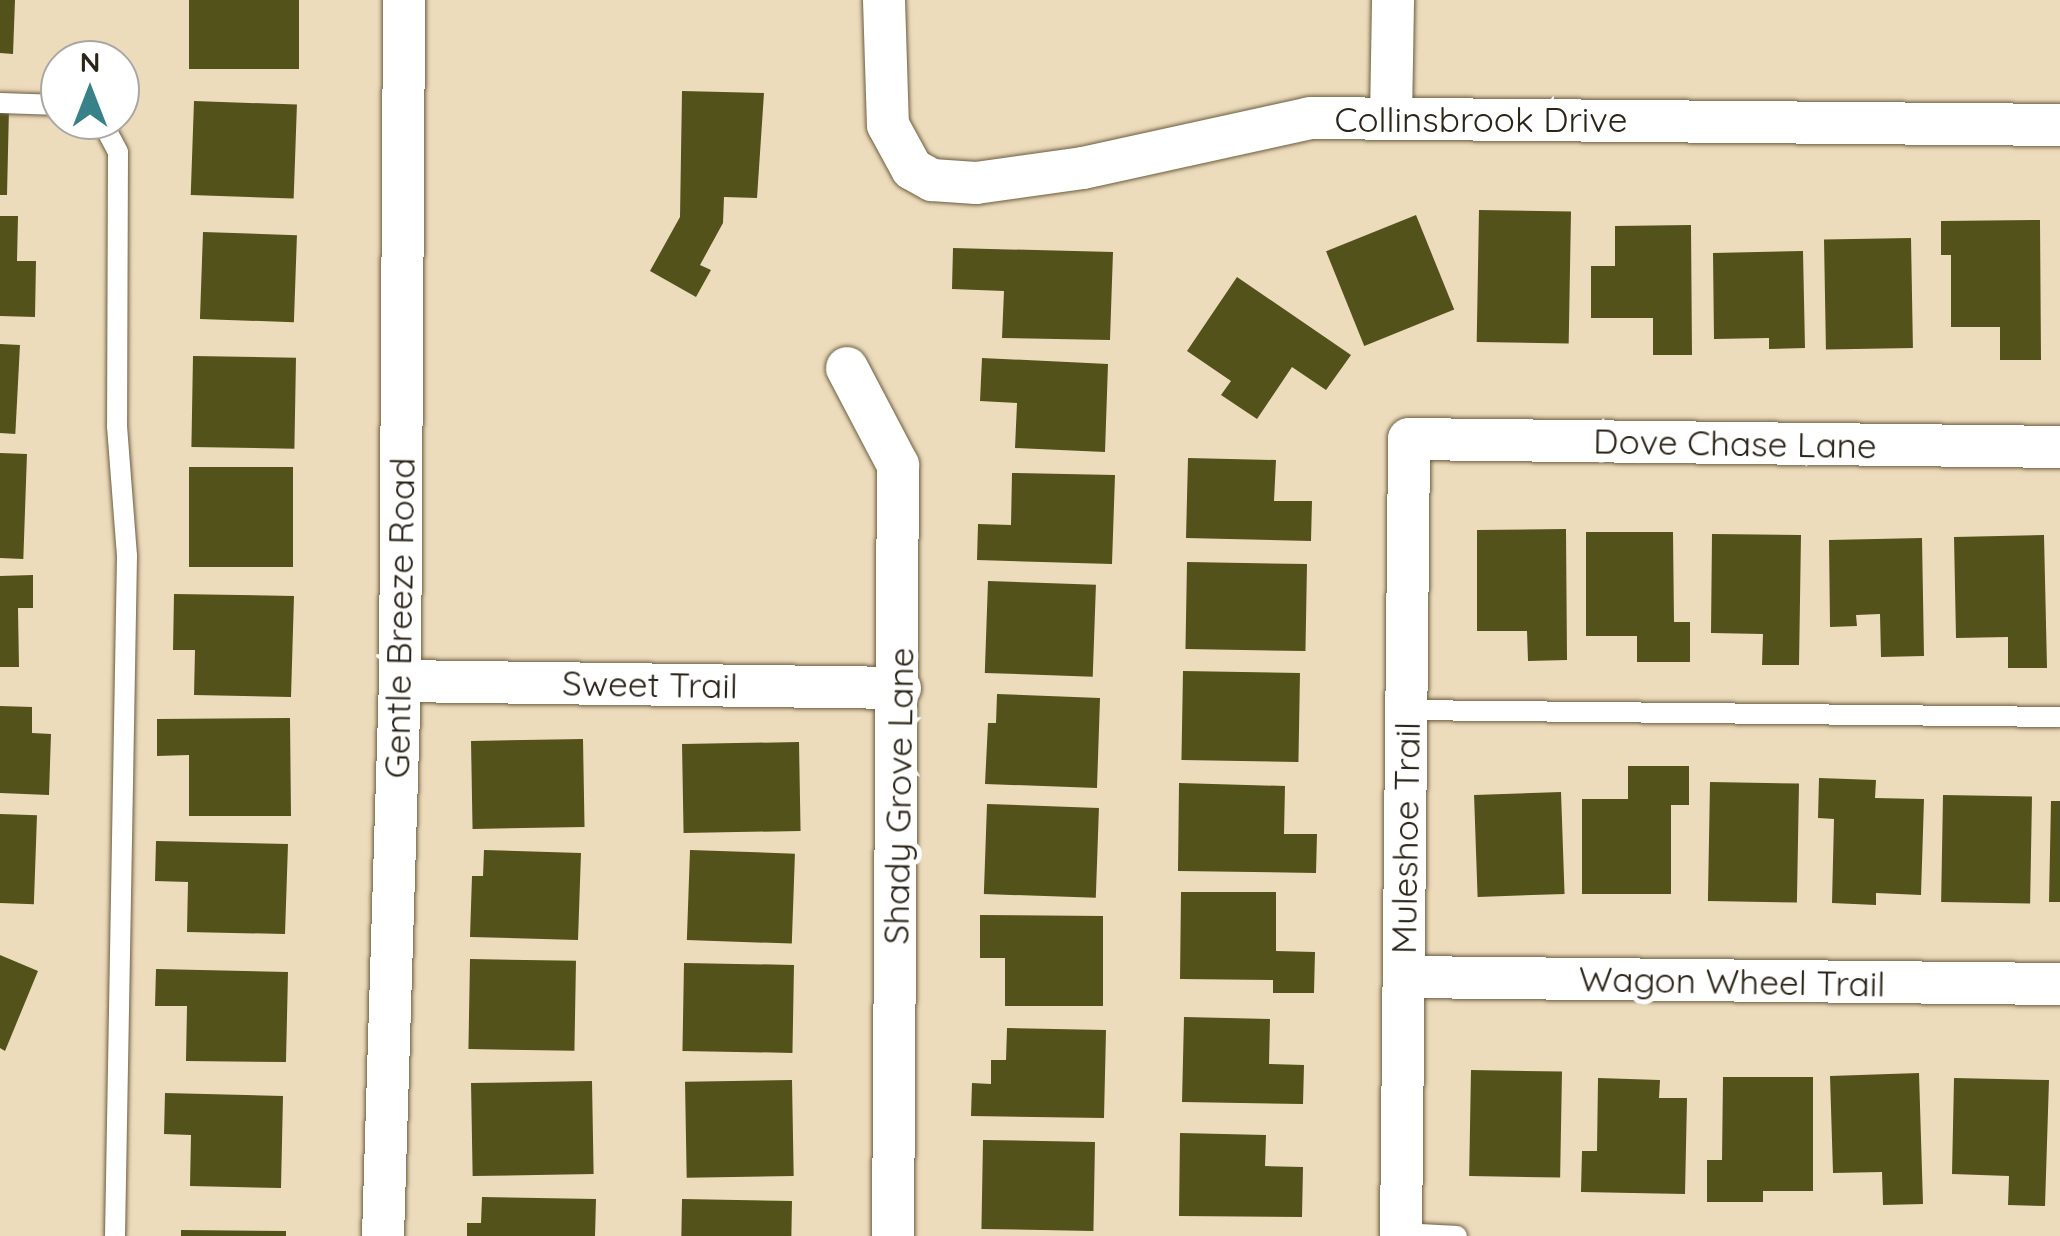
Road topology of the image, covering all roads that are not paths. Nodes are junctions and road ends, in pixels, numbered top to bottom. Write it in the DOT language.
graph roads {
  1 [pos="404,0"];
  2 [pos="884,0"];
  3 [pos="1393,0"];
  4 [pos="0,102"];
  5 [pos="40,105"];
  6 [pos="1391,117"];
  7 [pos="2060,126"];
  8 [pos="111,140"];
  9 [pos="846,368"];
  10 [pos="1410,439"];
  11 [pos="2060,447"];
  12 [pos="400,681"];
  13 [pos="900,688"];
  14 [pos="1406,710"];
  15 [pos="2060,716"];
  16 [pos="1404,977"];
  17 [pos="2060,984"];
  18 [pos="1401,1235"];
  19 [pos="114,1236"];
  20 [pos="384,1236"];
  21 [pos="893,1236"];
  22 [pos="1457,1236"];
  1 -- 12 [label="street, Gentle Breeze Road"];
  2 -- 6 [label="street, Collinsbrook Drive"];
  3 -- 6 [label="street"];
  4 -- 5 [label="lane"];
  6 -- 7 [label="street, Collinsbrook Drive"];
  8 -- 19 [label="lane"];
  9 -- 13 [label="street, Shady Grove Lane"];
  10 -- 11 [label="street, Dove Chase Lane"];
  10 -- 14 [label="street, Muleshoe Trail"];
  12 -- 13 [label="street, Sweet Trail"];
  12 -- 20 [label="street, Gentle Breeze Road"];
  13 -- 21 [label="street, Shady Grove Lane"];
  14 -- 15 [label="lane"];
  14 -- 16 [label="street, Muleshoe Trail"];
  16 -- 17 [label="street, Wagon Wheel Trail"];
  16 -- 18 [label="street, Muleshoe Trail"];
  18 -- 22 [label="lane"];
}
